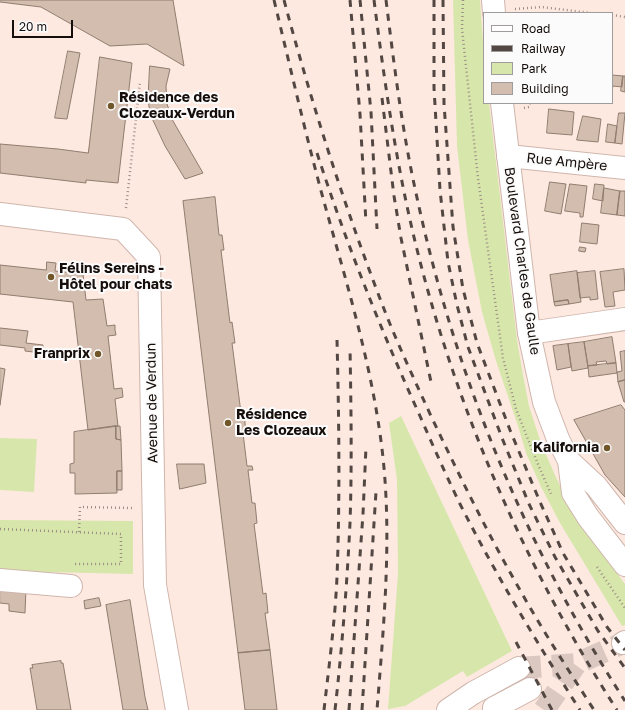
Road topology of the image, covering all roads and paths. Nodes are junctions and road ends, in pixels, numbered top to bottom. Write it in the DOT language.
graph roads {
  1 [pos="494,8"];
  2 [pos="582,12"];
  3 [pos="613,15"];
  4 [pos="625,17"];
  5 [pos="140,82"];
  6 [pos="502,104"];
  7 [pos="530,104"];
  8 [pos="526,108"];
  9 [pos="508,156"];
  10 [pos="625,168"];
  11 [pos="0,214"];
  12 [pos="123,229"];
  13 [pos="625,319"];
  14 [pos="529,333"];
  15 [pos="569,461"];
  16 [pos="153,508"];
  17 [pos="625,523"];
  18 [pos="0,530"];
  19 [pos="79,532"];
  20 [pos="68,564"];
  21 [pos="625,564"];
  22 [pos="0,580"];
  23 [pos="71,586"];
  24 [pos="519,668"];
  25 [pos="530,689"];
  26 [pos="453,709"];
  27 [pos="177,710"];
  28 [pos="494,710"];
  1 -- 2 [label="path"];
  3 -- 4 [label="path"];
  5 -- 12 [label="path"];
  6 -- 9 [label="street, Boulevard Charles de Gaulle"];
  7 -- 8 [label="path"];
  9 -- 10 [label="street, Rue Ampère"];
  9 -- 14 [label="street, Boulevard Charles de Gaulle"];
  11 -- 12 [label="street"];
  12 -- 16 [label="street, Avenue de Verdun"];
  13 -- 14 [label="street"];
  14 -- 15 [label="street, Boulevard Charles de Gaulle"];
  15 -- 17 [label="street, Boulevard Charles de Gaulle"];
  15 -- 21 [label="street, Boulevard Charles de Gaulle"];
  16 -- 19 [label="path"];
  16 -- 27 [label="street, Avenue de Verdun"];
  18 -- 19 [label="path"];
  19 -- 20 [label="path"];
  22 -- 23 [label="street"];
  24 -- 26 [label="street"];
  25 -- 28 [label="street"];
}
